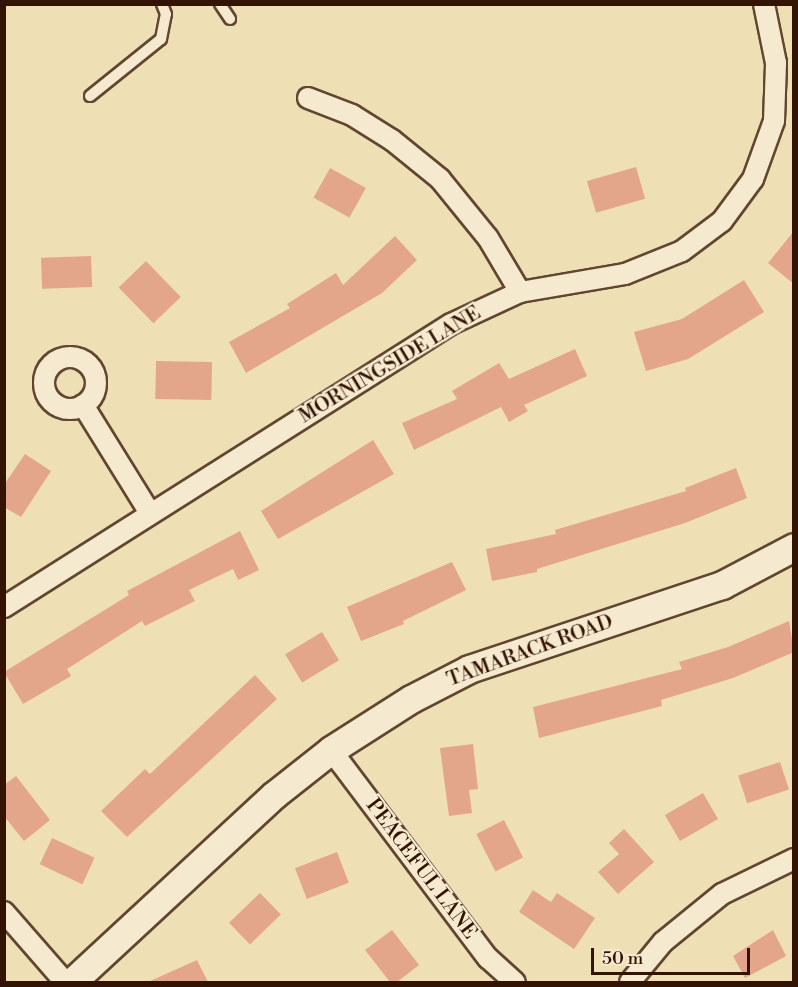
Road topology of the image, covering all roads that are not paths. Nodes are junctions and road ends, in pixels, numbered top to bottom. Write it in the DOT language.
graph roads {
  1 [pos="162,4"];
  2 [pos="220,4"];
  3 [pos="764,4"];
  4 [pos="230,18"];
  5 [pos="90,96"];
  6 [pos="308,98"];
  7 [pos="520,292"];
  8 [pos="83,405"];
  9 [pos="150,513"];
  10 [pos="794,547"];
  11 [pos="4,607"];
  12 [pos="331,750"];
  13 [pos="794,860"];
  14 [pos="4,912"];
  15 [pos="65,982"];
  16 [pos="72,982"];
  17 [pos="515,982"];
  18 [pos="630,982"];
  1 -- 5 [label="lane"];
  2 -- 4 [label="lane"];
  3 -- 7 [label="street, MORNINGSIDE LANE"];
  6 -- 7 [label="street"];
  7 -- 9 [label="street, MORNINGSIDE LANE"];
  8 -- 9 [label="street"];
  9 -- 11 [label="street, MORNINGSIDE LANE"];
  10 -- 12 [label="street, TAMARACK ROAD"];
  12 -- 16 [label="street, TAMARACK ROAD"];
  12 -- 17 [label="street, PEACEFUL LANE"];
  13 -- 18 [label="street"];
  14 -- 15 [label="street"];
}
